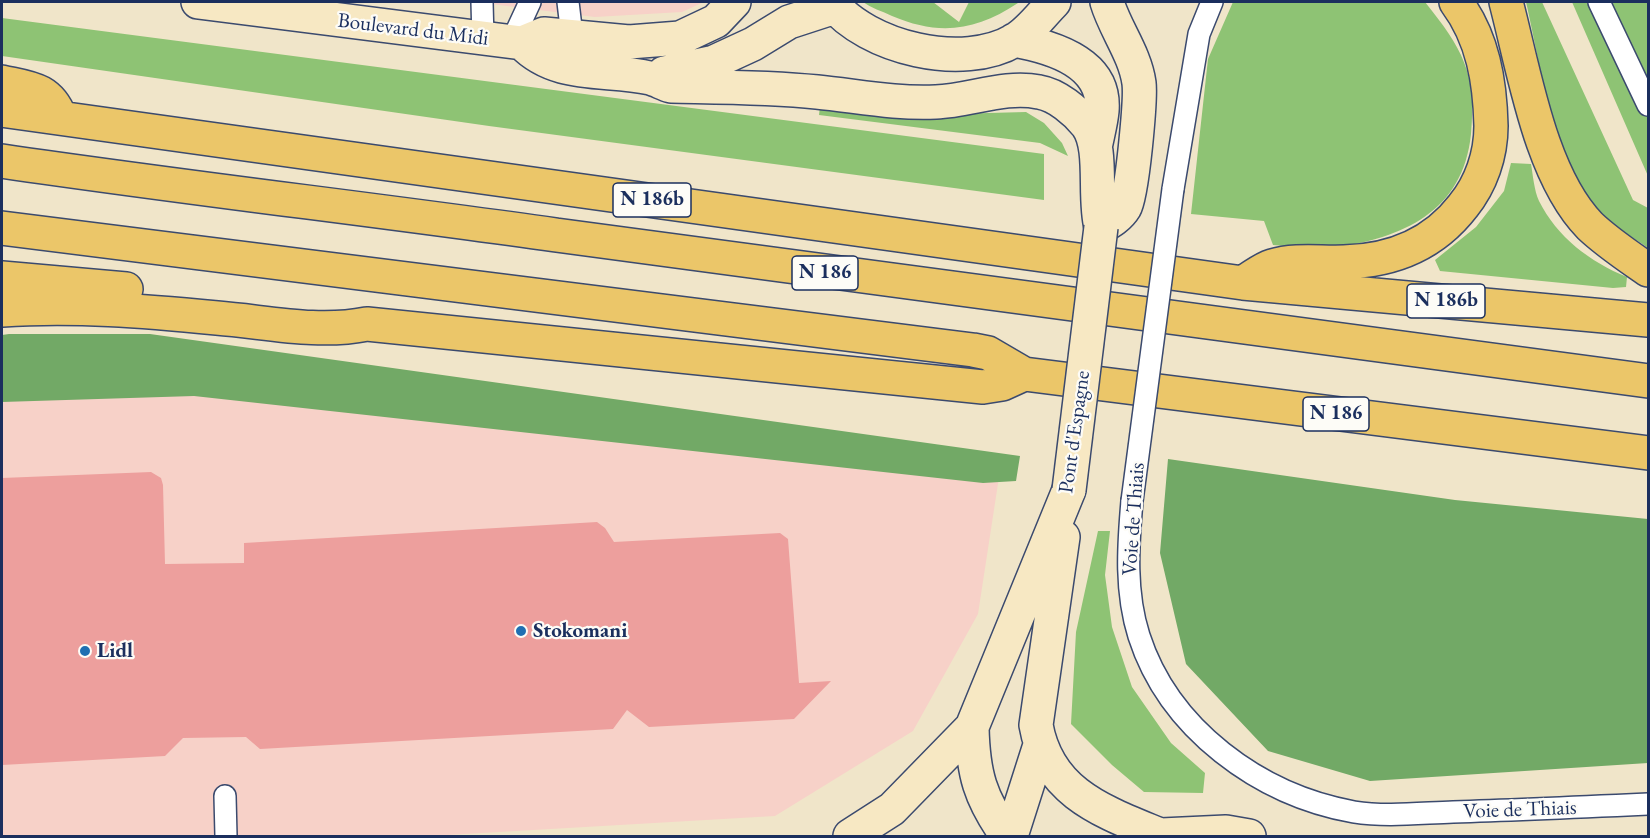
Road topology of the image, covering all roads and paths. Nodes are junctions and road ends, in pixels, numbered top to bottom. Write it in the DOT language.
graph roads {
  1 [pos="198,2"];
  2 [pos="482,2"];
  3 [pos="530,2"];
  4 [pos="568,2"];
  5 [pos="734,2"];
  6 [pos="1054,2"];
  7 [pos="1107,2"];
  8 [pos="1212,2"];
  9 [pos="1456,2"];
  10 [pos="1506,2"];
  11 [pos="1599,2"];
  12 [pos="833,4"];
  13 [pos="572,36"];
  14 [pos="1014,40"];
  15 [pos="505,42"];
  16 [pos="651,78"];
  17 [pos="2,82"];
  18 [pos="1648,105"];
  19 [pos="2,110"];
  20 [pos="60,117"];
  21 [pos="1096,143"];
  22 [pos="2,161"];
  23 [pos="1101,227"];
  24 [pos="2,228"];
  25 [pos="1648,270"];
  26 [pos="2,278"];
  27 [pos="1243,283"];
  28 [pos="2,310"];
  29 [pos="1648,320"];
  30 [pos="367,324"];
  31 [pos="1024,374"];
  32 [pos="1648,381"];
  33 [pos="1648,453"];
  34 [pos="1070,490"];
  35 [pos="972,727"];
  36 [pos="1040,745"];
  37 [pos="225,796"];
  38 [pos="1648,804"];
  39 [pos="1162,836"];
  40 [pos="226,837"];
  41 [pos="850,837"];
  42 [pos="1009,837"];
  43 [pos="1138,837"];
  44 [pos="1249,837"];
  1 -- 15 [label="street, Boulevard du Midi"];
  2 -- 15 [label="lane"];
  3 -- 15 [label="lane"];
  4 -- 13 [label="lane"];
  5 -- 13 [label="street"];
  6 -- 14 [label="street"];
  7 -- 23 [label="street"];
  8 -- 38 [label="lane, Voie de Thiais, bridge"];
  9 -- 27 [label="highway"];
  10 -- 25 [label="highway"];
  11 -- 18 [label="lane"];
  12 -- 14 [label="street"];
  12 -- 16 [label="street"];
  13 -- 15 [label="street"];
  14 -- 21 [label="street, Pont d'Espagne"];
  15 -- 16 [label="street"];
  16 -- 21 [label="street"];
  17 -- 20 [label="highway"];
  19 -- 20 [label="highway, N 186b"];
  20 -- 27 [label="highway, N 186b"];
  21 -- 23 [label="street, Pont d'Espagne"];
  22 -- 32 [label="highway, N 186"];
  23 -- 34 [label="street, Pont d'Espagne, bridge"];
  24 -- 31 [label="highway, N 186"];
  26 -- 30 [label="highway"];
  27 -- 29 [label="highway, N 186b"];
  28 -- 30 [label="highway"];
  30 -- 31 [label="highway"];
  31 -- 33 [label="highway, N 186"];
  34 -- 35 [label="street, Pont d'Espagne"];
  34 -- 36 [label="street"];
  35 -- 41 [label="street"];
  35 -- 42 [label="street"];
  36 -- 39 [label="street"];
  36 -- 42 [label="street"];
  37 -- 40 [label="lane"];
  39 -- 43 [label="street"];
  39 -- 44 [label="street"];
}
